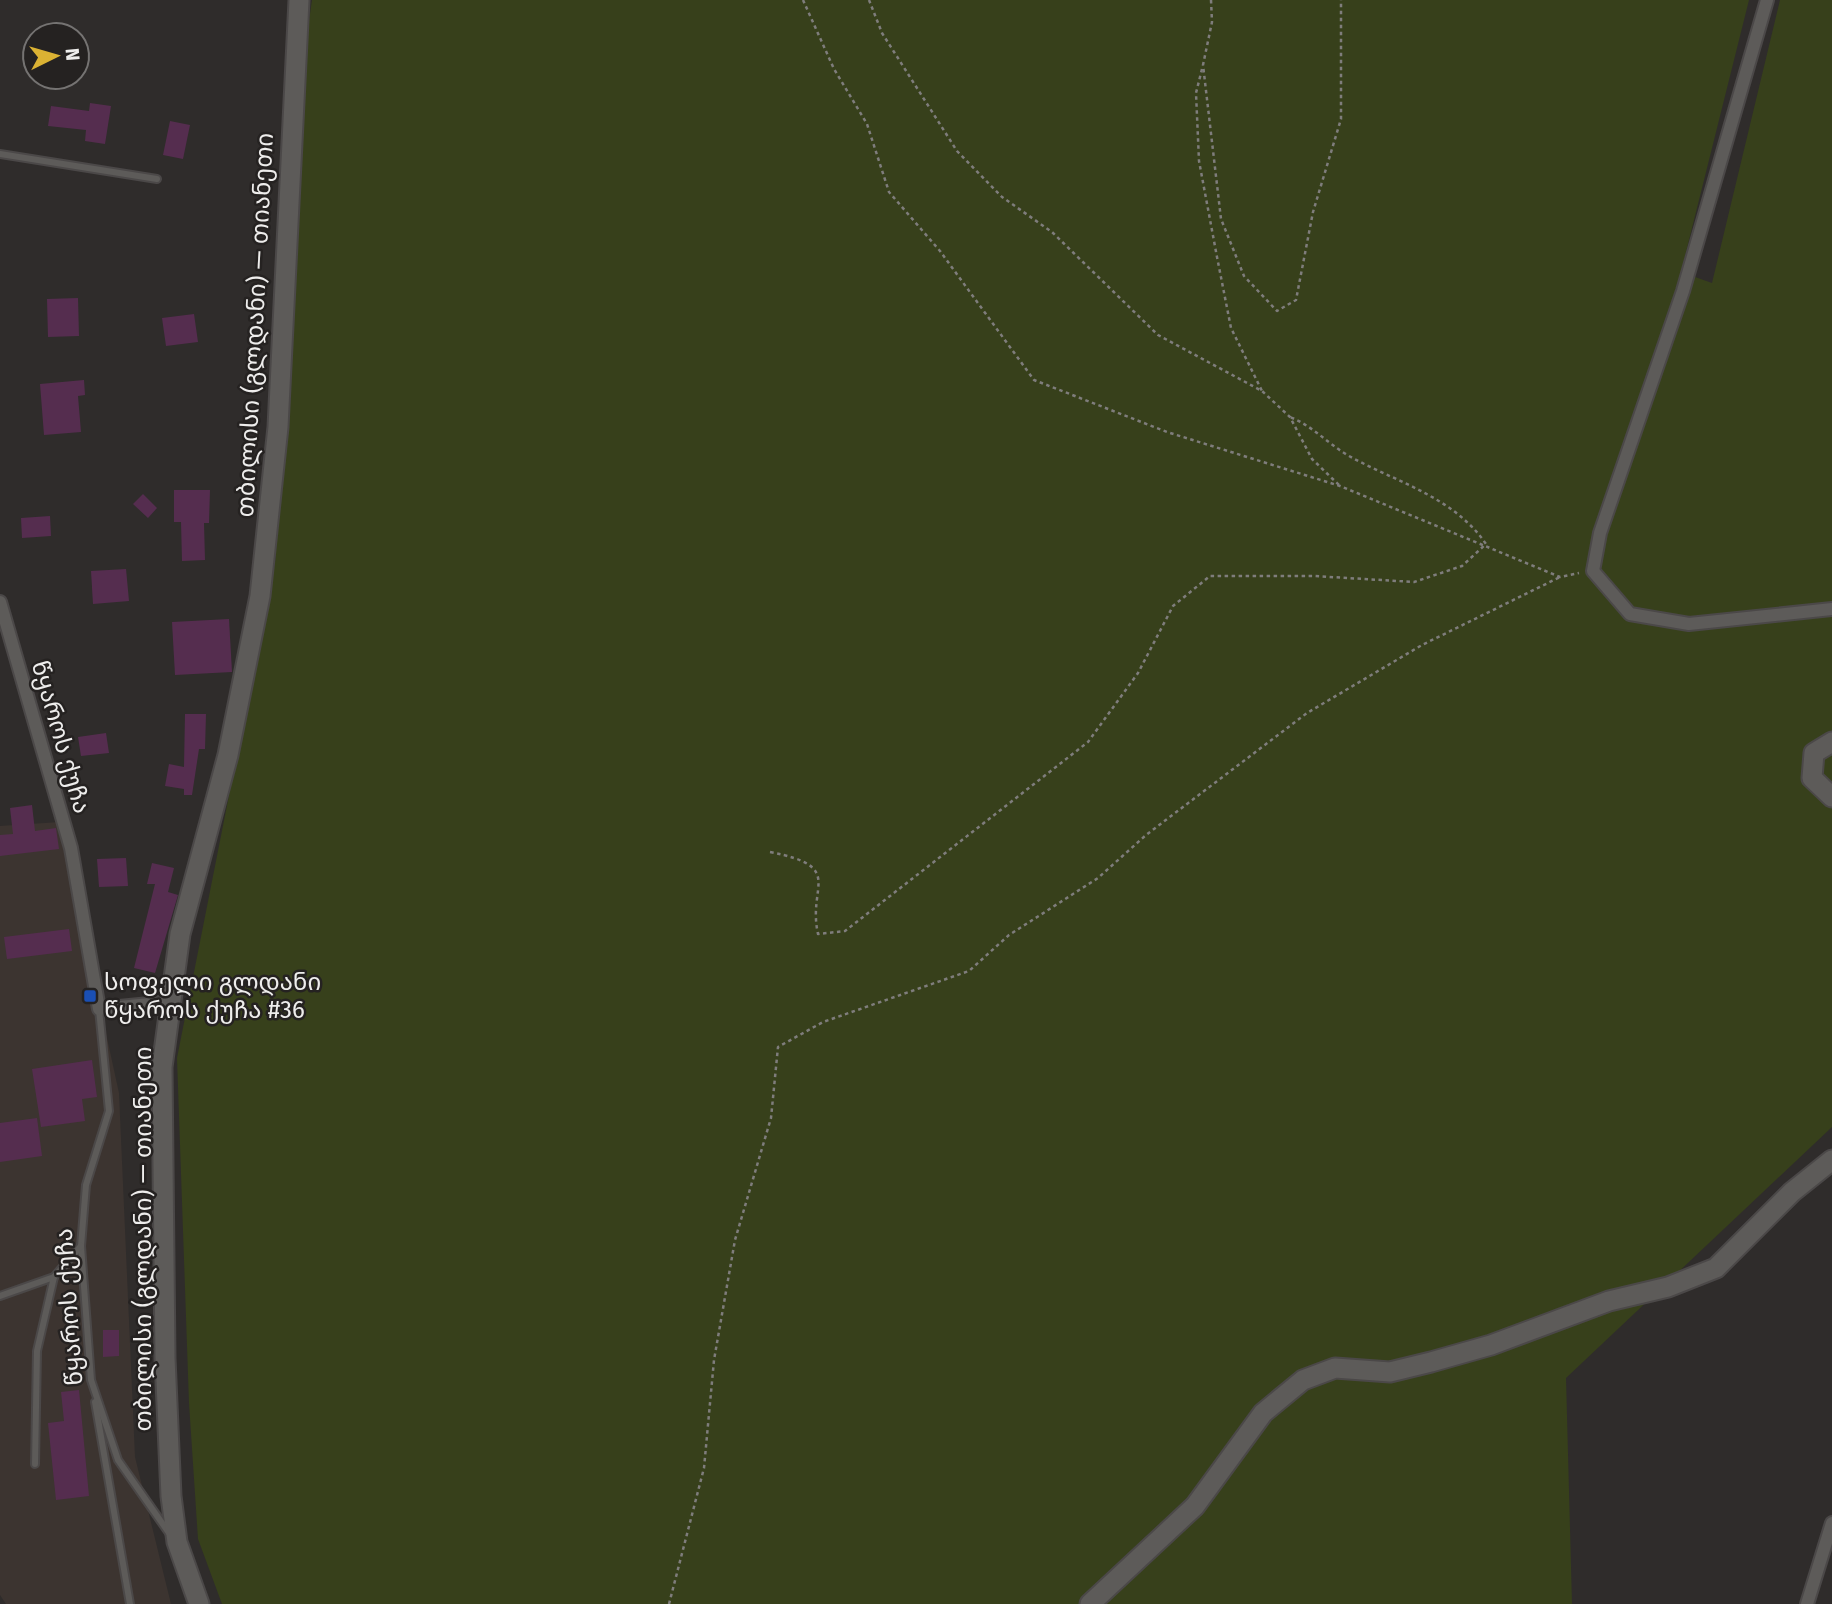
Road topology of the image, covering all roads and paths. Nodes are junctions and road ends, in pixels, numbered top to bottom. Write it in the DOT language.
graph roads {
  1 [pos="299,0"];
  2 [pos="803,0"];
  3 [pos="869,0"];
  4 [pos="1211,0"];
  5 [pos="1341,0"];
  6 [pos="1767,0"];
  7 [pos="1203,65"];
  8 [pos="0,154"];
  9 [pos="156,179"];
  10 [pos="1262,391"];
  11 [pos="1290,417"];
  12 [pos="1340,486"];
  13 [pos="1486,544"];
  14 [pos="1593,571"];
  15 [pos="1560,577"];
  16 [pos="0,602"];
  17 [pos="1832,609"];
  18 [pos="1832,742"];
  19 [pos="1832,797"];
  20 [pos="770,852"];
  21 [pos="170,1002"];
  22 [pos="99,1009"];
  23 [pos="1832,1160"];
  24 [pos="81,1246"];
  25 [pos="54,1277"];
  26 [pos="0,1296"];
  27 [pos="91,1380"];
  28 [pos="35,1464"];
  29 [pos="1832,1523"];
  30 [pos="177,1542"];
  31 [pos="130,1604"];
  32 [pos="199,1604"];
  33 [pos="669,1604"];
  34 [pos="1090,1604"];
  35 [pos="1807,1604"];
  1 -- 21 [label="main road, თბილისი (გლდანი) — თიანეთი"];
  2 -- 12 [label="path"];
  3 -- 10 [label="path"];
  4 -- 7 [label="path"];
  5 -- 7 [label="path"];
  6 -- 14 [label="street"];
  7 -- 10 [label="path"];
  8 -- 9 [label="lane"];
  10 -- 11 [label="path"];
  11 -- 12 [label="path"];
  11 -- 13 [label="path"];
  12 -- 13 [label="path"];
  13 -- 15 [label="path"];
  13 -- 20 [label="path"];
  14 -- 15 [label="path"];
  14 -- 17 [label="street"];
  15 -- 33 [label="path"];
  16 -- 22 [label="street, წყაროს ქუჩა"];
  18 -- 19 [label="main road"];
  21 -- 22 [label="street"];
  21 -- 30 [label="main road, თბილისი (გლდანი) — თიანეთი"];
  22 -- 24 [label="lane, წყაროს ქუჩა"];
  23 -- 34 [label="main road"];
  24 -- 25 [label="lane"];
  24 -- 27 [label="lane, წყაროს ქუჩა"];
  25 -- 26 [label="lane"];
  25 -- 28 [label="lane"];
  27 -- 30 [label="lane, წყაროს ქუჩა"];
  27 -- 31 [label="lane"];
  29 -- 35 [label="street"];
  30 -- 32 [label="main road, თბილისი (გლდანი) — თიანეთი"];
}
